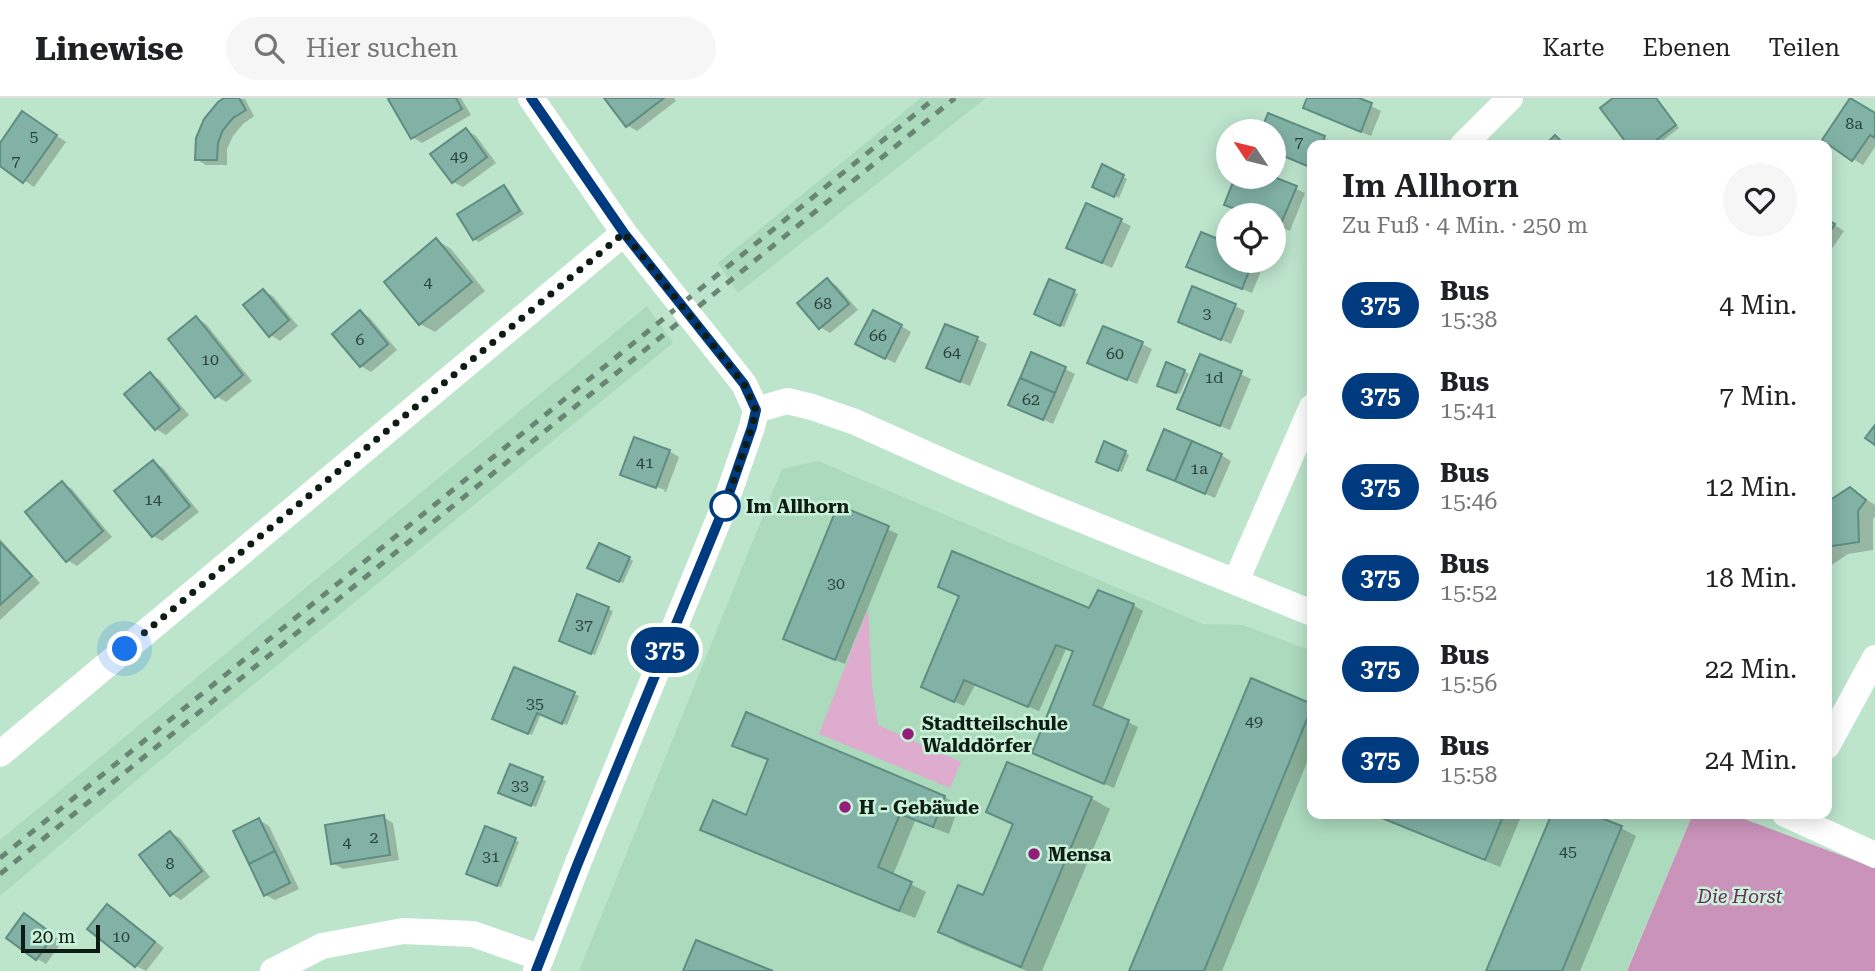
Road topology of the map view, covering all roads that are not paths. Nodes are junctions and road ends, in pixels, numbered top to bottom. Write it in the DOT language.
graph roads {
  1 [pos="531,98"];
  2 [pos="1510,98"];
  3 [pos="1468,140"];
  4 [pos="624,233"];
  5 [pos="756,410"];
  6 [pos="1307,418"];
  7 [pos="1236,581"];
  8 [pos="1307,610"];
  9 [pos="1875,658"];
  10 [pos="1832,737"];
  11 [pos="0,754"];
  12 [pos="1798,819"];
  13 [pos="1875,855"];
  14 [pos="539,965"];
  15 [pos="274,971"];
  1 -- 4 [label="street"];
  2 -- 3 [label="street"];
  4 -- 5 [label="street"];
  4 -- 11 [label="street"];
  5 -- 7 [label="street"];
  5 -- 14 [label="street"];
  6 -- 7 [label="street"];
  7 -- 8 [label="street"];
  9 -- 10 [label="street"];
  12 -- 13 [label="street"];
  14 -- 15 [label="street"];
}
